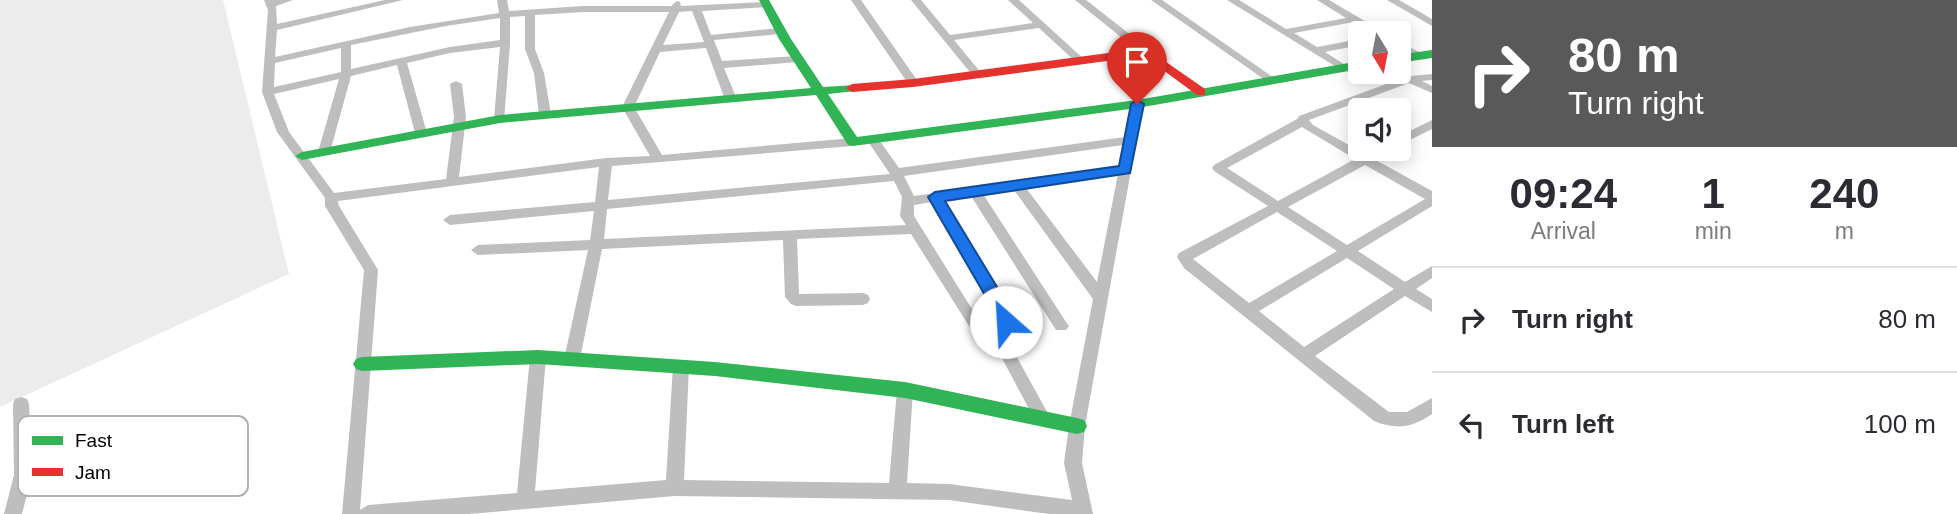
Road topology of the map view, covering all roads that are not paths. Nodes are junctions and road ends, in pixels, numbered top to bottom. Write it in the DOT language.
graph roads {
  1 [pos="288,0"];
  2 [pos="398,0"];
  3 [pos="502,0"];
  4 [pos="856,0"];
  5 [pos="916,0"];
  6 [pos="1013,0"];
  7 [pos="1080,0"];
  8 [pos="1156,0"];
  9 [pos="1322,0"];
  10 [pos="1392,0"];
  11 [pos="1238,1"];
  12 [pos="270,2"];
  13 [pos="369,3"];
  14 [pos="765,3"];
  15 [pos="589,4"];
  16 [pos="554,5"];
  17 [pos="677,5"];
  18 [pos="696,8"];
  19 [pos="530,12"];
  20 [pos="506,15"];
  21 [pos="1355,19"];
  22 [pos="1359,21"];
  23 [pos="1432,23"];
  24 [pos="1042,25"];
  25 [pos="272,28"];
  26 [pos="780,31"];
  27 [pos="1284,32"];
  28 [pos="947,38"];
  29 [pos="708,42"];
  30 [pos="346,43"];
  31 [pos="503,43"];
  32 [pos="1348,44"];
  33 [pos="656,49"];
  34 [pos="1315,51"];
  35 [pos="1146,52"];
  36 [pos="797,59"];
  37 [pos="270,61"];
  38 [pos="401,61"];
  39 [pos="1082,61"];
  40 [pos="717,65"];
  41 [pos="1348,67"];
  42 [pos="1343,68"];
  43 [pos="346,74"];
  44 [pos="977,74"];
  45 [pos="1432,77"];
  46 [pos="1411,79"];
  47 [pos="1272,80"];
  48 [pos="1411,80"];
  49 [pos="913,83"];
  50 [pos="456,84"];
  51 [pos="1396,84"];
  52 [pos="1432,90"];
  53 [pos="268,92"];
  54 [pos="1201,92"];
  55 [pos="820,93"];
  56 [pos="730,97"];
  57 [pos="1137,104"];
  58 [pos="628,107"];
  59 [pos="545,114"];
  60 [pos="500,118"];
  61 [pos="1303,121"];
  62 [pos="1432,124"];
  63 [pos="458,127"];
  64 [pos="421,134"];
  65 [pos="1411,135"];
  66 [pos="873,140"];
  67 [pos="1130,140"];
  68 [pos="853,142"];
  69 [pos="1348,150"];
  70 [pos="324,152"];
  71 [pos="302,156"];
  72 [pos="658,159"];
  73 [pos="1360,161"];
  74 [pos="1367,161"];
  75 [pos="606,162"];
  76 [pos="1125,169"];
  77 [pos="897,175"];
  78 [pos="452,180"];
  79 [pos="1017,185"];
  80 [pos="974,191"];
  81 [pos="935,197"];
  82 [pos="331,198"];
  83 [pos="1432,199"];
  84 [pos="910,201"];
  85 [pos="1277,206"];
  86 [pos="600,208"];
  87 [pos="450,220"];
  88 [pos="914,229"];
  89 [pos="790,235"];
  90 [pos="596,245"];
  91 [pos="478,250"];
  92 [pos="1347,251"];
  93 [pos="1432,271"];
  94 [pos="1405,289"];
  95 [pos="863,299"];
  96 [pos="1101,299"];
  97 [pos="1432,306"];
  98 [pos="1248,311"];
  99 [pos="1061,326"];
  100 [pos="1000,341"];
  101 [pos="1304,355"];
  102 [pos="538,357"];
  103 [pos="572,359"];
  104 [pos="362,364"];
  105 [pos="681,366"];
  106 [pos="905,390"];
  107 [pos="22,404"];
  108 [pos="1432,405"];
  109 [pos="22,416"];
  110 [pos="1043,419"];
  111 [pos="1077,426"];
  112 [pos="675,488"];
  113 [pos="897,491"];
  114 [pos="18,494"];
  115 [pos="525,500"];
  116 [pos="1022,508"];
  117 [pos="1083,512"];
  118 [pos="13,514"];
  119 [pos="351,514"];
  120 [pos="368,514"];
  1 -- 12 [label="street"];
  2 -- 13 [label="street"];
  3 -- 20 [label="street"];
  4 -- 49 [label="street"];
  5 -- 28 [label="street"];
  6 -- 24 [label="street"];
  7 -- 35 [label="street"];
  8 -- 47 [label="street"];
  9 -- 21 [label="street"];
  10 -- 23 [label="street"];
  11 -- 27 [label="street"];
  12 -- 25 [label="street"];
  13 -- 25 [label="street"];
  14 -- 18 [label="street"];
  14 -- 26 [label="street"];
  15 -- 16 [label="street"];
  15 -- 17 [label="street"];
  16 -- 19 [label="street"];
  17 -- 18 [label="street"];
  17 -- 33 [label="street"];
  18 -- 29 [label="street"];
  19 -- 20 [label="street"];
  19 -- 59 [label="street"];
  20 -- 30 [label="street"];
  20 -- 31 [label="street"];
  21 -- 22 [label="street"];
  21 -- 27 [label="street"];
  24 -- 28 [label="street"];
  24 -- 39 [label="street"];
  25 -- 37 [label="street"];
  26 -- 29 [label="street"];
  26 -- 36 [label="street"];
  27 -- 34 [label="street"];
  28 -- 44 [label="street"];
  29 -- 33 [label="street"];
  29 -- 40 [label="street"];
  30 -- 37 [label="street"];
  30 -- 43 [label="street"];
  31 -- 38 [label="street"];
  31 -- 60 [label="street"];
  32 -- 34 [label="street"];
  33 -- 58 [label="street"];
  34 -- 42 [label="street"];
  35 -- 39 [label="street"];
  35 -- 54 [label="street"];
  36 -- 40 [label="street"];
  36 -- 55 [label="street"];
  37 -- 53 [label="street"];
  38 -- 43 [label="street"];
  38 -- 64 [label="street"];
  39 -- 44 [label="street"];
  40 -- 56 [label="street"];
  41 -- 42 [label="street"];
  42 -- 47 [label="street"];
  43 -- 53 [label="street"];
  43 -- 70 [label="street"];
  44 -- 49 [label="street"];
  45 -- 46 [label="street"];
  47 -- 54 [label="street"];
  48 -- 52 [label="street"];
  49 -- 55 [label="street"];
  50 -- 63 [label="street"];
  51 -- 61 [label="street"];
  53 -- 71 [label="street"];
  54 -- 57 [label="street"];
  55 -- 56 [label="street"];
  55 -- 68 [label="street"];
  56 -- 58 [label="street"];
  57 -- 66 [label="street"];
  57 -- 67 [label="street"];
  58 -- 59 [label="street"];
  58 -- 72 [label="street"];
  59 -- 60 [label="street"];
  60 -- 63 [label="street"];
  61 -- 69 [label="street"];
  61 -- 85 [label="street"];
  62 -- 65 [label="street"];
  63 -- 64 [label="street"];
  63 -- 78 [label="street"];
  64 -- 70 [label="street"];
  66 -- 68 [label="street"];
  66 -- 77 [label="street"];
  67 -- 76 [label="street"];
  67 -- 77 [label="street"];
  68 -- 72 [label="street"];
  70 -- 71 [label="street"];
  71 -- 82 [label="street"];
  72 -- 75 [label="street"];
  73 -- 85 [label="street"];
  74 -- 83 [label="street"];
  75 -- 78 [label="street"];
  75 -- 86 [label="street"];
  76 -- 79 [label="street"];
  76 -- 96 [label="street"];
  77 -- 84 [label="street"];
  77 -- 86 [label="street"];
  78 -- 82 [label="street"];
  79 -- 80 [label="street"];
  79 -- 96 [label="street"];
  80 -- 81 [label="street"];
  80 -- 99 [label="street"];
  81 -- 84 [label="street"];
  81 -- 100 [label="street"];
  82 -- 104 [label="street"];
  83 -- 92 [label="street"];
  84 -- 88 [label="street"];
  85 -- 92 [label="street"];
  85 -- 98 [label="street"];
  86 -- 87 [label="street"];
  86 -- 90 [label="street"];
  88 -- 89 [label="street"];
  88 -- 100 [label="street"];
  89 -- 90 [label="street"];
  89 -- 95 [label="street"];
  90 -- 91 [label="street"];
  90 -- 103 [label="street"];
  92 -- 94 [label="street"];
  92 -- 98 [label="street"];
  93 -- 94 [label="street"];
  94 -- 97 [label="street"];
  94 -- 101 [label="street"];
  96 -- 111 [label="street"];
  98 -- 101 [label="street"];
  100 -- 110 [label="street"];
  101 -- 108 [label="street"];
  102 -- 103 [label="street"];
  102 -- 104 [label="street"];
  102 -- 115 [label="street"];
  103 -- 105 [label="street"];
  104 -- 119 [label="street"];
  105 -- 106 [label="street"];
  105 -- 112 [label="street"];
  106 -- 110 [label="street"];
  106 -- 113 [label="street"];
  107 -- 109 [label="street"];
  110 -- 111 [label="street"];
  111 -- 117 [label="street"];
  112 -- 113 [label="street"];
  112 -- 115 [label="street"];
  113 -- 116 [label="street"];
  114 -- 118 [label="street"];
  115 -- 120 [label="street"];
  116 -- 117 [label="street"];
}
